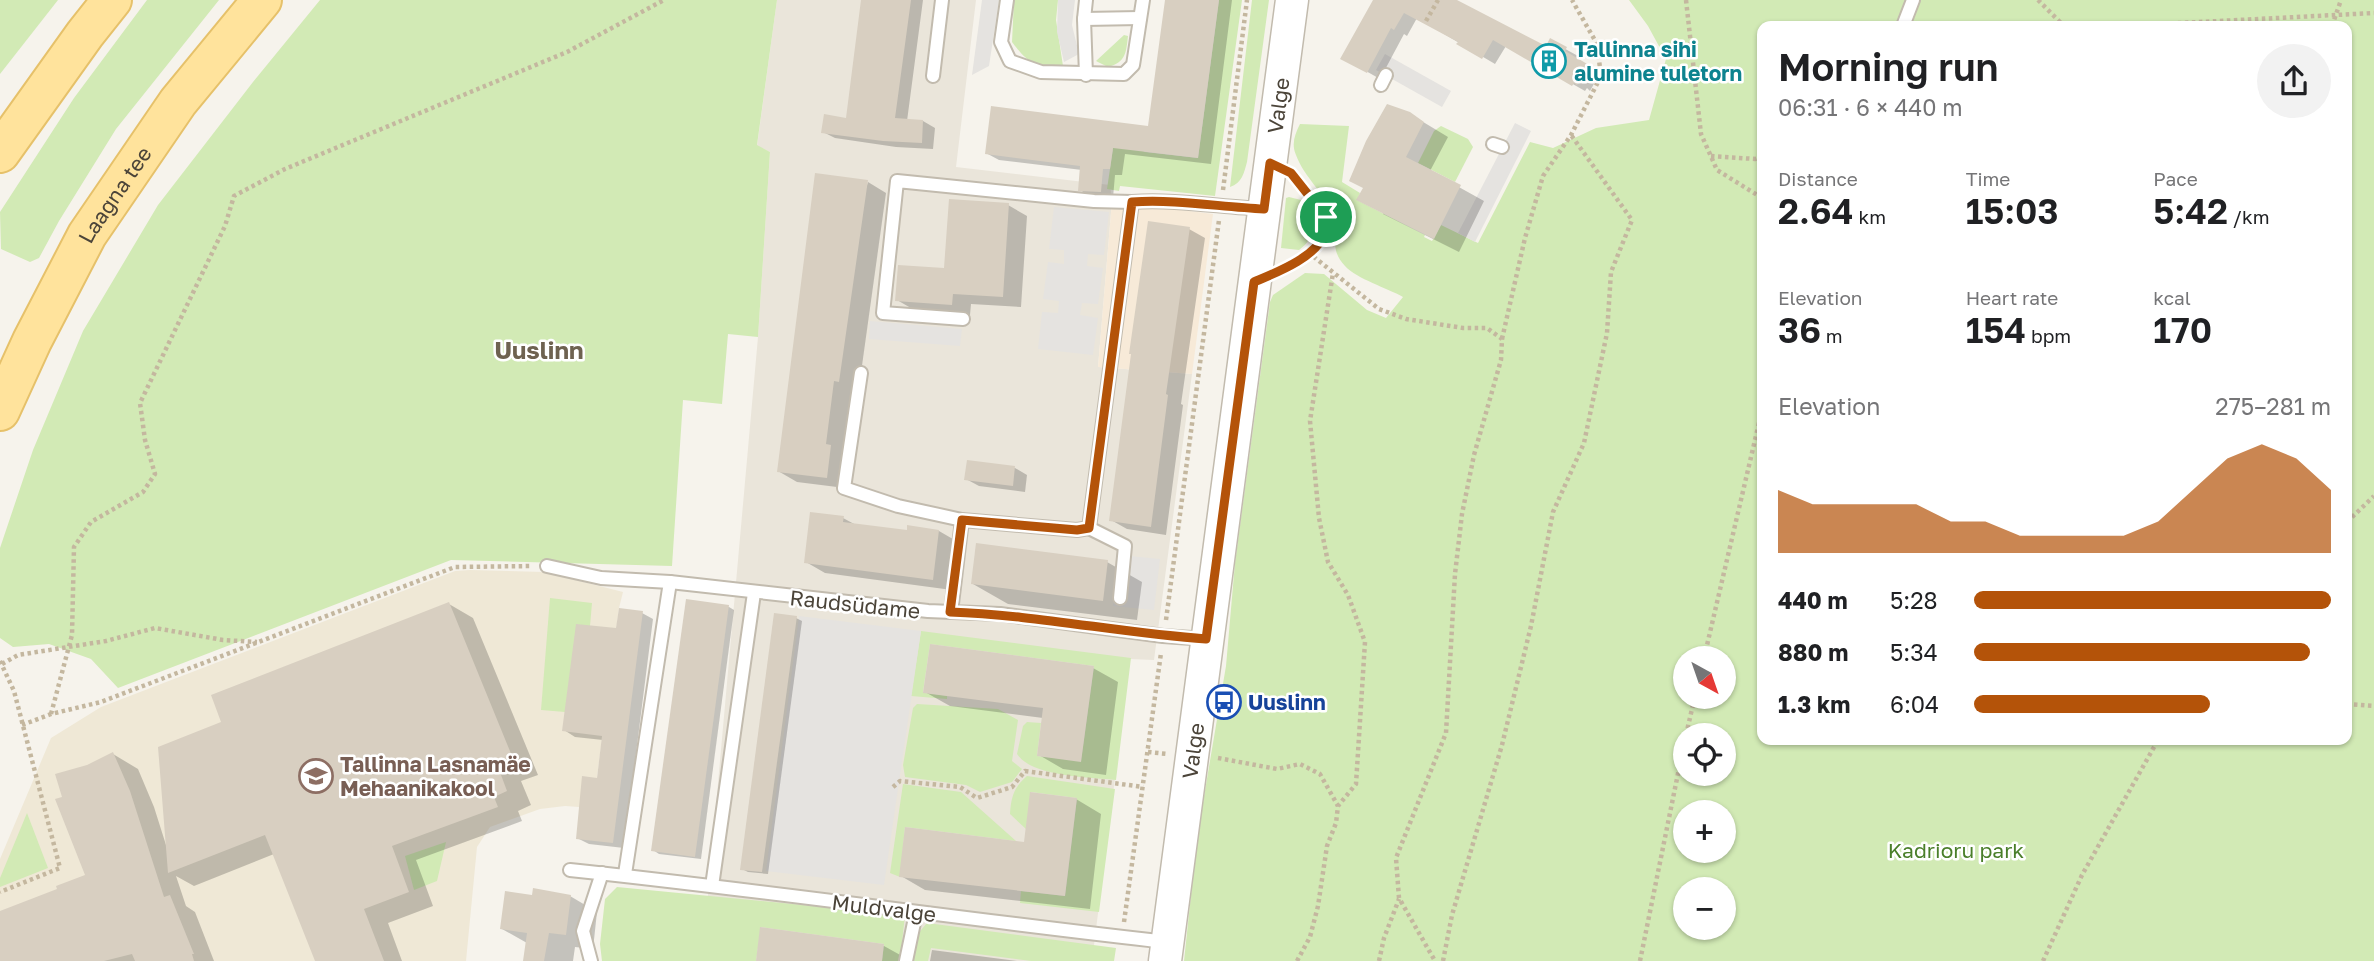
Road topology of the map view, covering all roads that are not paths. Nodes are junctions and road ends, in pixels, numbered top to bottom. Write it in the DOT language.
graph roads {
  1 [pos="112,0"];
  2 [pos="261,0"];
  3 [pos="942,0"];
  4 [pos="1007,0"];
  5 [pos="1086,0"];
  6 [pos="1143,0"];
  7 [pos="1292,0"];
  8 [pos="1913,0"];
  9 [pos="1140,18"];
  10 [pos="1084,19"];
  11 [pos="1905,21"];
  12 [pos="1086,75"];
  13 [pos="933,76"];
  14 [pos="0,153"];
  15 [pos="1132,202"];
  16 [pos="1264,209"];
  17 [pos="962,319"];
  18 [pos="862,373"];
  19 [pos="0,411"];
  20 [pos="962,520"];
  21 [pos="1089,528"];
  22 [pos="547,566"];
  23 [pos="670,582"];
  24 [pos="754,593"];
  25 [pos="1120,598"];
  26 [pos="950,612"];
  27 [pos="1206,639"];
  28 [pos="570,870"];
  29 [pos="602,873"];
  30 [pos="625,874"];
  31 [pos="712,886"];
  32 [pos="916,913"];
  33 [pos="1166,951"];
  34 [pos="591,961"];
  35 [pos="906,961"];
  1 -- 14 [label="main road"];
  2 -- 19 [label="main road, Laagna tee"];
  3 -- 13 [label="lane"];
  4 -- 12 [label="lane"];
  5 -- 10 [label="lane"];
  6 -- 9 [label="lane"];
  7 -- 16 [label="street, Valge"];
  8 -- 11 [label="lane"];
  9 -- 10 [label="lane"];
  9 -- 12 [label="lane"];
  10 -- 12 [label="lane"];
  15 -- 16 [label="lane"];
  15 -- 17 [label="lane"];
  15 -- 21 [label="lane"];
  16 -- 27 [label="street, Valge"];
  18 -- 20 [label="lane"];
  20 -- 21 [label="lane"];
  20 -- 26 [label="lane"];
  21 -- 25 [label="lane"];
  22 -- 23 [label="lane, Raudsüdame"];
  23 -- 24 [label="lane, Raudsüdame"];
  23 -- 30 [label="lane"];
  24 -- 26 [label="lane, Raudsüdame"];
  24 -- 31 [label="lane"];
  26 -- 27 [label="lane, Raudsüdame"];
  27 -- 33 [label="street, Valge"];
  28 -- 29 [label="lane, Muldvalge"];
  29 -- 30 [label="lane, Muldvalge"];
  29 -- 34 [label="lane"];
  30 -- 31 [label="lane, Muldvalge"];
  31 -- 32 [label="lane, Muldvalge"];
  32 -- 33 [label="lane, Muldvalge"];
  32 -- 35 [label="lane"];
}
